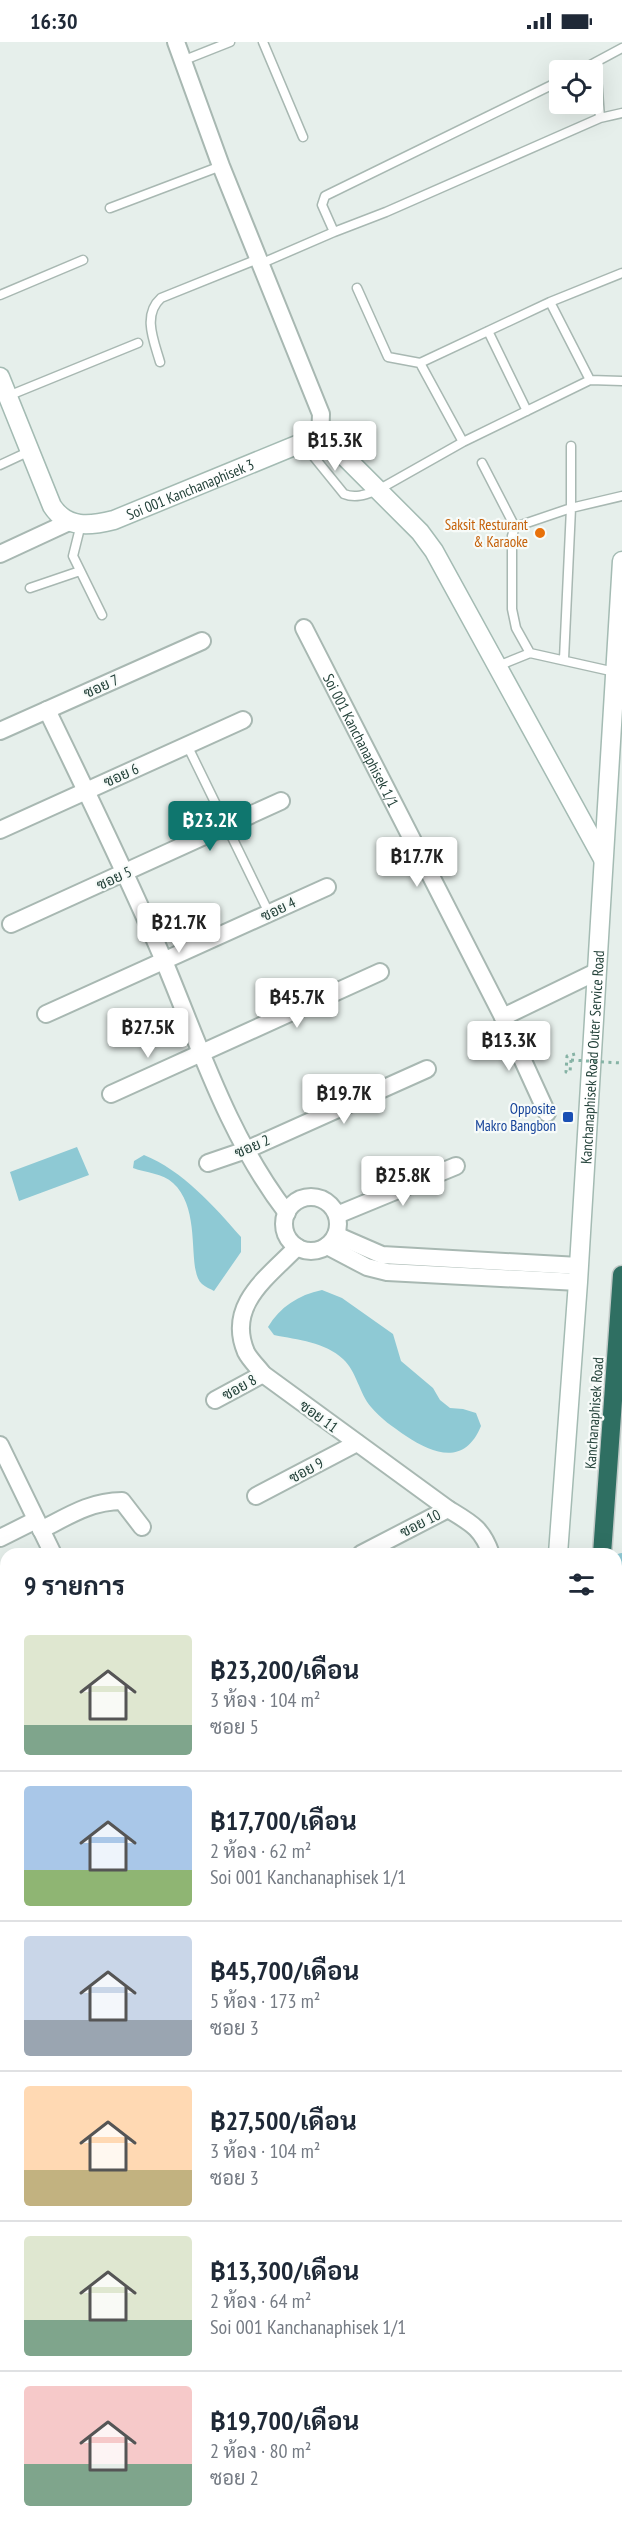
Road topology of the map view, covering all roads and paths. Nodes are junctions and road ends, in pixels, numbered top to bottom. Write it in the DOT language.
graph roads {
  1 [pos="176,42"];
  2 [pos="230,42"];
  3 [pos="263,42"];
  4 [pos="622,48"];
  5 [pos="601,60"];
  6 [pos="182,62"];
  7 [pos="549,86"];
  8 [pos="622,113"];
  9 [pos="600,114"];
  10 [pos="600,118"];
  11 [pos="303,137"];
  12 [pos="221,166"];
  13 [pos="110,208"];
  14 [pos="334,232"];
  15 [pos="84,260"];
  16 [pos="259,262"];
  17 [pos="622,273"];
  18 [pos="357,288"];
  19 [pos="0,295"];
  20 [pos="550,302"];
  21 [pos="488,331"];
  22 [pos="138,344"];
  23 [pos="160,362"];
  24 [pos="420,363"];
  25 [pos="0,377"];
  26 [pos="590,380"];
  27 [pos="622,381"];
  28 [pos="8,396"];
  29 [pos="527,411"];
  30 [pos="464,442"];
  31 [pos="571,446"];
  32 [pos="317,448"];
  33 [pos="30,451"];
  34 [pos="482,463"];
  35 [pos="0,465"];
  36 [pos="378,490"];
  37 [pos="622,496"];
  38 [pos="571,508"];
  39 [pos="75,523"];
  40 [pos="515,526"];
  41 [pos="0,554"];
  42 [pos="622,561"];
  43 [pos="80,571"];
  44 [pos="30,588"];
  45 [pos="102,615"];
  46 [pos="304,628"];
  47 [pos="202,641"];
  48 [pos="530,654"];
  49 [pos="564,659"];
  50 [pos="497,666"];
  51 [pos="615,672"];
  52 [pos="47,710"];
  53 [pos="243,720"];
  54 [pos="0,730"];
  55 [pos="187,745"];
  56 [pos="86,791"];
  57 [pos="281,801"];
  58 [pos="225,826"];
  59 [pos="0,830"];
  60 [pos="603,859"];
  61 [pos="125,874"];
  62 [pos="327,887"];
  63 [pos="269,913"];
  64 [pos="11,924"];
  65 [pos="164,962"];
  66 [pos="380,972"];
  67 [pos="596,972"];
  68 [pos="46,1014"];
  69 [pos="502,1017"];
  70 [pos="200,1055"];
  71 [pos="567,1056"];
  72 [pos="622,1063"];
  73 [pos="427,1069"];
  74 [pos="111,1094"];
  75 [pos="547,1113"];
  76 [pos="246,1149"];
  77 [pos="208,1162"];
  78 [pos="456,1166"];
  79 [pos="287,1213"];
  80 [pos="337,1215"];
  81 [pos="332,1241"];
  82 [pos="297,1247"];
  83 [pos="579,1274"];
  84 [pos="622,1275"];
  85 [pos="263,1374"];
  86 [pos="215,1400"];
  87 [pos="357,1443"];
  88 [pos="0,1445"];
  89 [pos="256,1496"];
  90 [pos="448,1509"];
  91 [pos="39,1525"];
  92 [pos="142,1527"];
  93 [pos="0,1538"];
  94 [pos="50,1548"];
  95 [pos="373,1548"];
  96 [pos="489,1548"];
  97 [pos="558,1548"];
  98 [pos="602,1548"];
  1 -- 6 [label="street"];
  2 -- 6 [label="lane"];
  3 -- 11 [label="lane"];
  4 -- 5 [label="lane"];
  6 -- 12 [label="street"];
  7 -- 14 [label="lane"];
  8 -- 10 [label="lane"];
  9 -- 10 [label="lane"];
  10 -- 14 [label="lane"];
  12 -- 13 [label="lane"];
  12 -- 16 [label="street"];
  14 -- 16 [label="lane"];
  15 -- 19 [label="lane"];
  16 -- 23 [label="lane"];
  16 -- 32 [label="street"];
  17 -- 20 [label="lane"];
  18 -- 24 [label="lane"];
  20 -- 21 [label="lane"];
  20 -- 26 [label="lane"];
  21 -- 24 [label="lane"];
  21 -- 29 [label="lane"];
  22 -- 28 [label="lane"];
  24 -- 30 [label="lane"];
  25 -- 28 [label="main road"];
  26 -- 27 [label="lane"];
  26 -- 29 [label="lane"];
  28 -- 33 [label="main road"];
  29 -- 30 [label="lane"];
  30 -- 36 [label="lane"];
  31 -- 38 [label="lane"];
  32 -- 36 [label="main road"];
  32 -- 36 [label="lane"];
  32 -- 39 [label="main road, Soi 001 Kanchanaphisek 3"];
  33 -- 35 [label="lane"];
  33 -- 39 [label="main road"];
  34 -- 40 [label="lane"];
  36 -- 50 [label="main road"];
  37 -- 38 [label="lane"];
  38 -- 40 [label="lane"];
  38 -- 49 [label="lane"];
  39 -- 41 [label="street"];
  39 -- 43 [label="lane"];
  40 -- 48 [label="lane"];
  42 -- 51 [label="main road, Kanchanaphisek Road Outer Service Road"];
  43 -- 44 [label="lane"];
  43 -- 45 [label="lane"];
  46 -- 69 [label="street, Soi 001 Kanchanaphisek 1/1"];
  47 -- 52 [label="street, ซอย 7"];
  48 -- 49 [label="lane"];
  48 -- 50 [label="lane"];
  49 -- 51 [label="lane"];
  50 -- 60 [label="main road"];
  51 -- 60 [label="main road, Kanchanaphisek Road Outer Service Road"];
  52 -- 54 [label="street, ซอย 7"];
  52 -- 56 [label="street"];
  53 -- 55 [label="street, ซอย 6"];
  55 -- 56 [label="street, ซอย 6"];
  55 -- 58 [label="lane"];
  56 -- 59 [label="street, ซอย 6"];
  56 -- 61 [label="street"];
  57 -- 58 [label="street, ซอย 5"];
  58 -- 61 [label="street, ซอย 5"];
  58 -- 63 [label="lane"];
  60 -- 67 [label="main road, Kanchanaphisek Road Outer Service Road"];
  61 -- 64 [label="street, ซอย 5"];
  61 -- 65 [label="street"];
  62 -- 63 [label="street, ซอย 4"];
  63 -- 65 [label="street, ซอย 4"];
  65 -- 68 [label="street, ซอย 4"];
  65 -- 70 [label="street"];
  66 -- 70 [label="street"];
  67 -- 69 [label="street"];
  67 -- 83 [label="main road, Kanchanaphisek Road Outer Service Road"];
  69 -- 75 [label="street, Soi 001 Kanchanaphisek 1/1"];
  70 -- 74 [label="street"];
  70 -- 76 [label="street"];
  71 -- 72 [label="path, bridge"];
  73 -- 76 [label="street, ซอย 2"];
  76 -- 77 [label="street, ซอย 2"];
  76 -- 79 [label="street"];
  78 -- 80 [label="street"];
  79 -- 80 [label="street"];
  79 -- 82 [label="street"];
  80 -- 81 [label="street"];
  81 -- 82 [label="street"];
  81 -- 83 [label="street"];
  82 -- 85 [label="street, ซอย 11"];
  83 -- 97 [label="main road, Kanchanaphisek Road Outer Service Road"];
  84 -- 98 [label="highway, Kanchanaphisek Road"];
  85 -- 86 [label="street, ซอย 8"];
  85 -- 87 [label="street, ซอย 11"];
  87 -- 89 [label="street, ซอย 9"];
  87 -- 90 [label="street, ซอย 11"];
  88 -- 91 [label="street"];
  90 -- 95 [label="street, ซอย 10"];
  90 -- 96 [label="street, ซอย 11"];
  91 -- 92 [label="street"];
  91 -- 93 [label="street"];
  91 -- 94 [label="street"];
}
